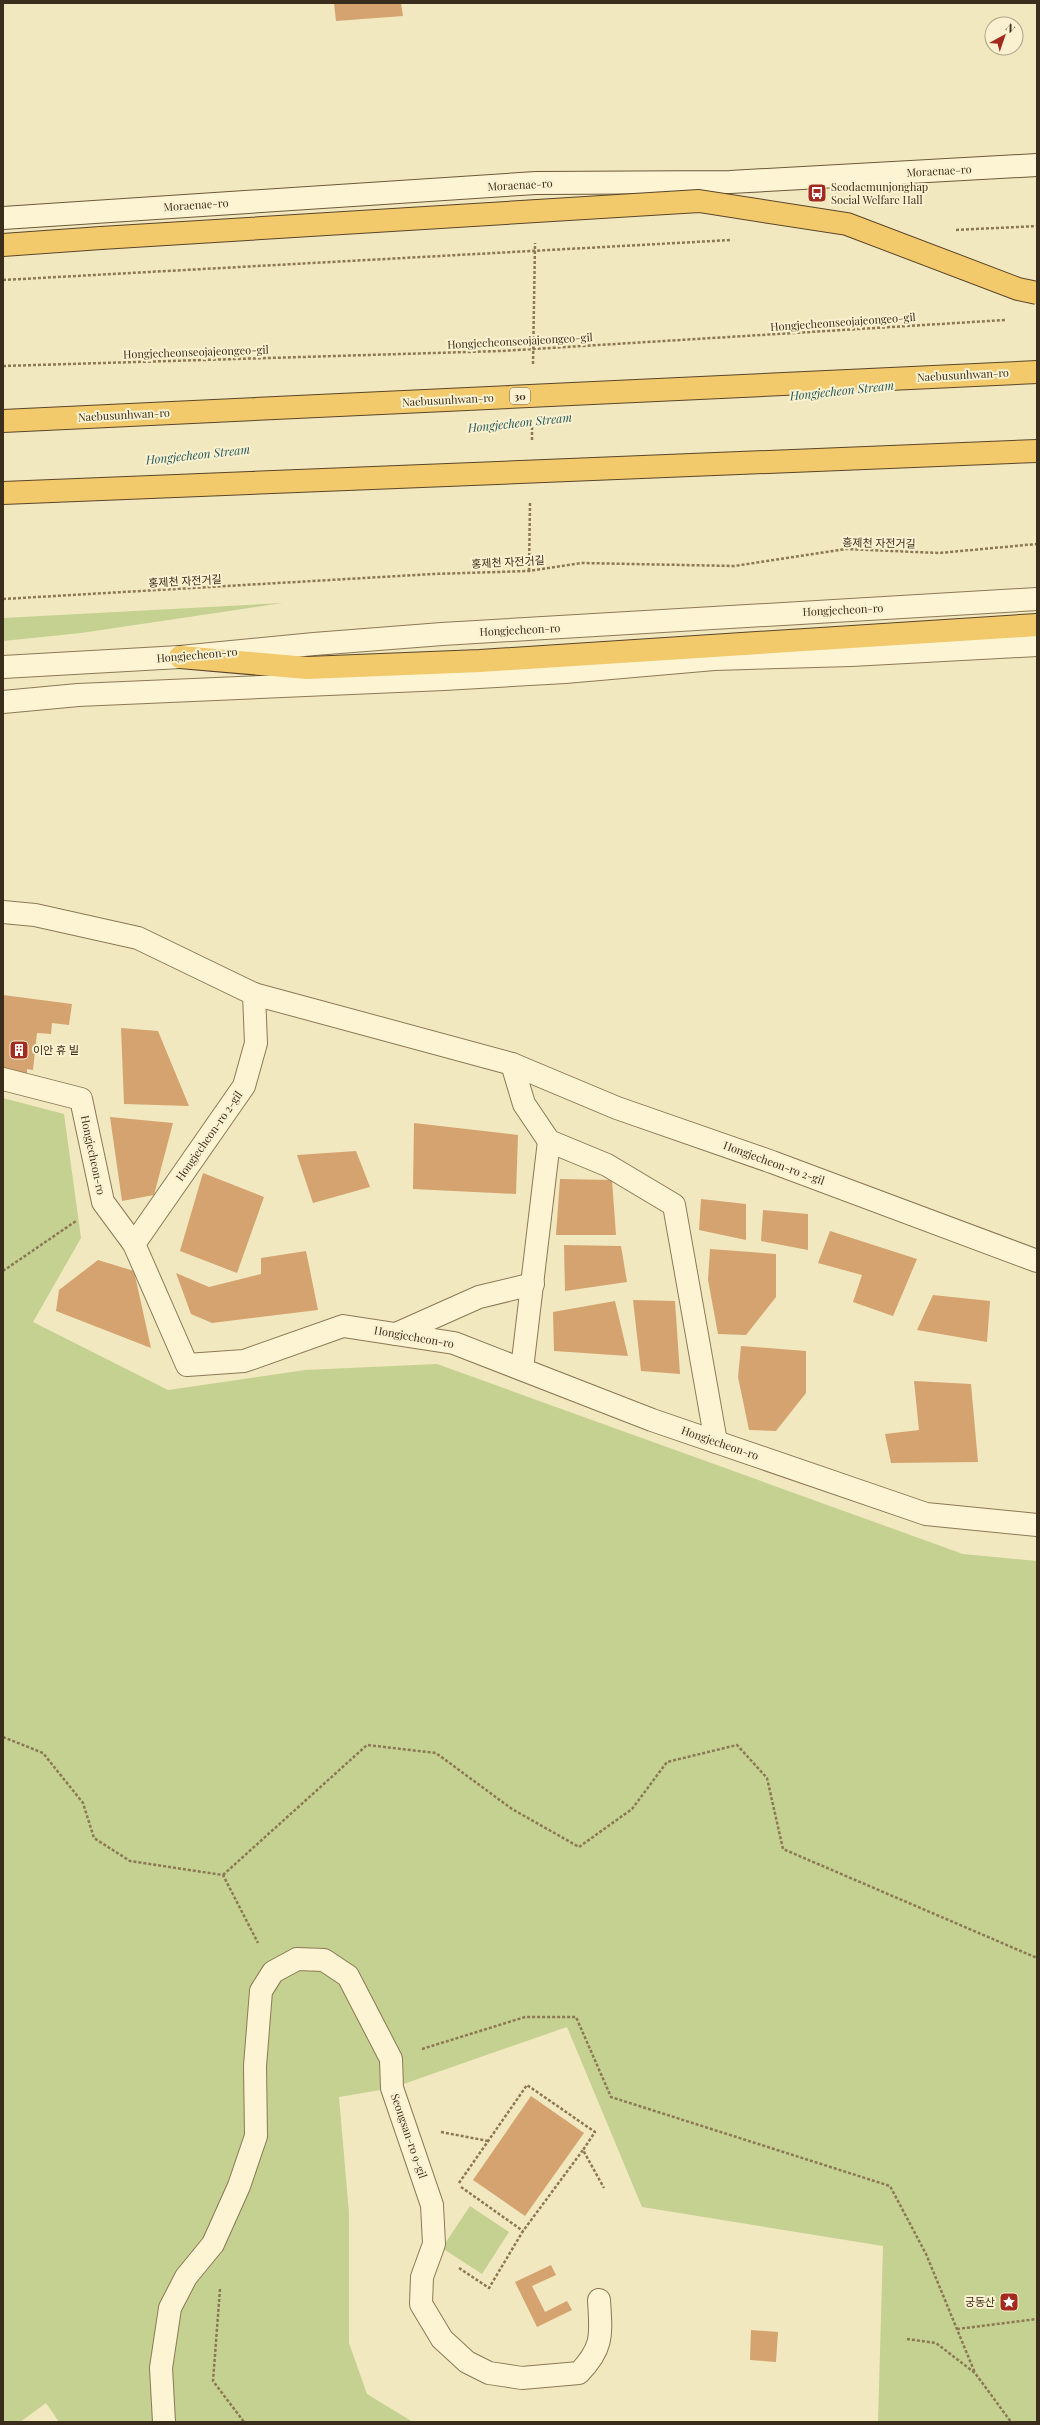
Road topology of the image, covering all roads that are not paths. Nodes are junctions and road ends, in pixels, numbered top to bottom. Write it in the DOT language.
graph roads {
  1 [pos="1037,165"];
  2 [pos="3,218"];
  3 [pos="3,244"];
  4 [pos="1037,293"];
  5 [pos="1037,372"];
  6 [pos="3,421"];
  7 [pos="1037,451"];
  8 [pos="3,493"];
  9 [pos="1037,599"];
  10 [pos="1037,625"];
  11 [pos="1037,645"];
  12 [pos="180,657"];
  13 [pos="3,668"];
  14 [pos="3,702"];
  15 [pos="3,912"];
  16 [pos="254,994"];
  17 [pos="512,1064"];
  18 [pos="3,1079"];
  19 [pos="549,1142"];
  20 [pos="134,1244"];
  21 [pos="1037,1260"];
  22 [pos="533,1284"];
  23 [pos="396,1334"];
  24 [pos="522,1369"];
  25 [pos="716,1442"];
  26 [pos="1037,1526"];
  27 [pos="599,2300"];
  28 [pos="164,2422"];
  1 -- 2 [label="street, Moraenae-ro"];
  3 -- 4 [label="highway, bridge"];
  5 -- 6 [label="highway, Naebusunhwan-ro / 30, bridge"];
  7 -- 8 [label="highway, bridge"];
  9 -- 12 [label="street, Hongjecheon-ro"];
  10 -- 12 [label="highway"];
  11 -- 14 [label="street"];
  12 -- 13 [label="street, Hongjecheon-ro"];
  15 -- 16 [label="street, Hongjecheon-ro 2-gil"];
  16 -- 17 [label="street, Hongjecheon-ro 2-gil"];
  16 -- 20 [label="street, Hongjecheon-ro 2-gil"];
  17 -- 19 [label="street"];
  17 -- 21 [label="street, Hongjecheon-ro 2-gil"];
  18 -- 20 [label="street, Hongjecheon-ro"];
  19 -- 22 [label="street"];
  19 -- 25 [label="street"];
  20 -- 23 [label="street, Hongjecheon-ro"];
  22 -- 23 [label="street"];
  22 -- 24 [label="street"];
  23 -- 24 [label="street, Hongjecheon-ro"];
  24 -- 25 [label="street, Hongjecheon-ro"];
  25 -- 26 [label="street, Hongjecheon-ro"];
  27 -- 28 [label="street, Seongsan-ro 9-gil"];
}
